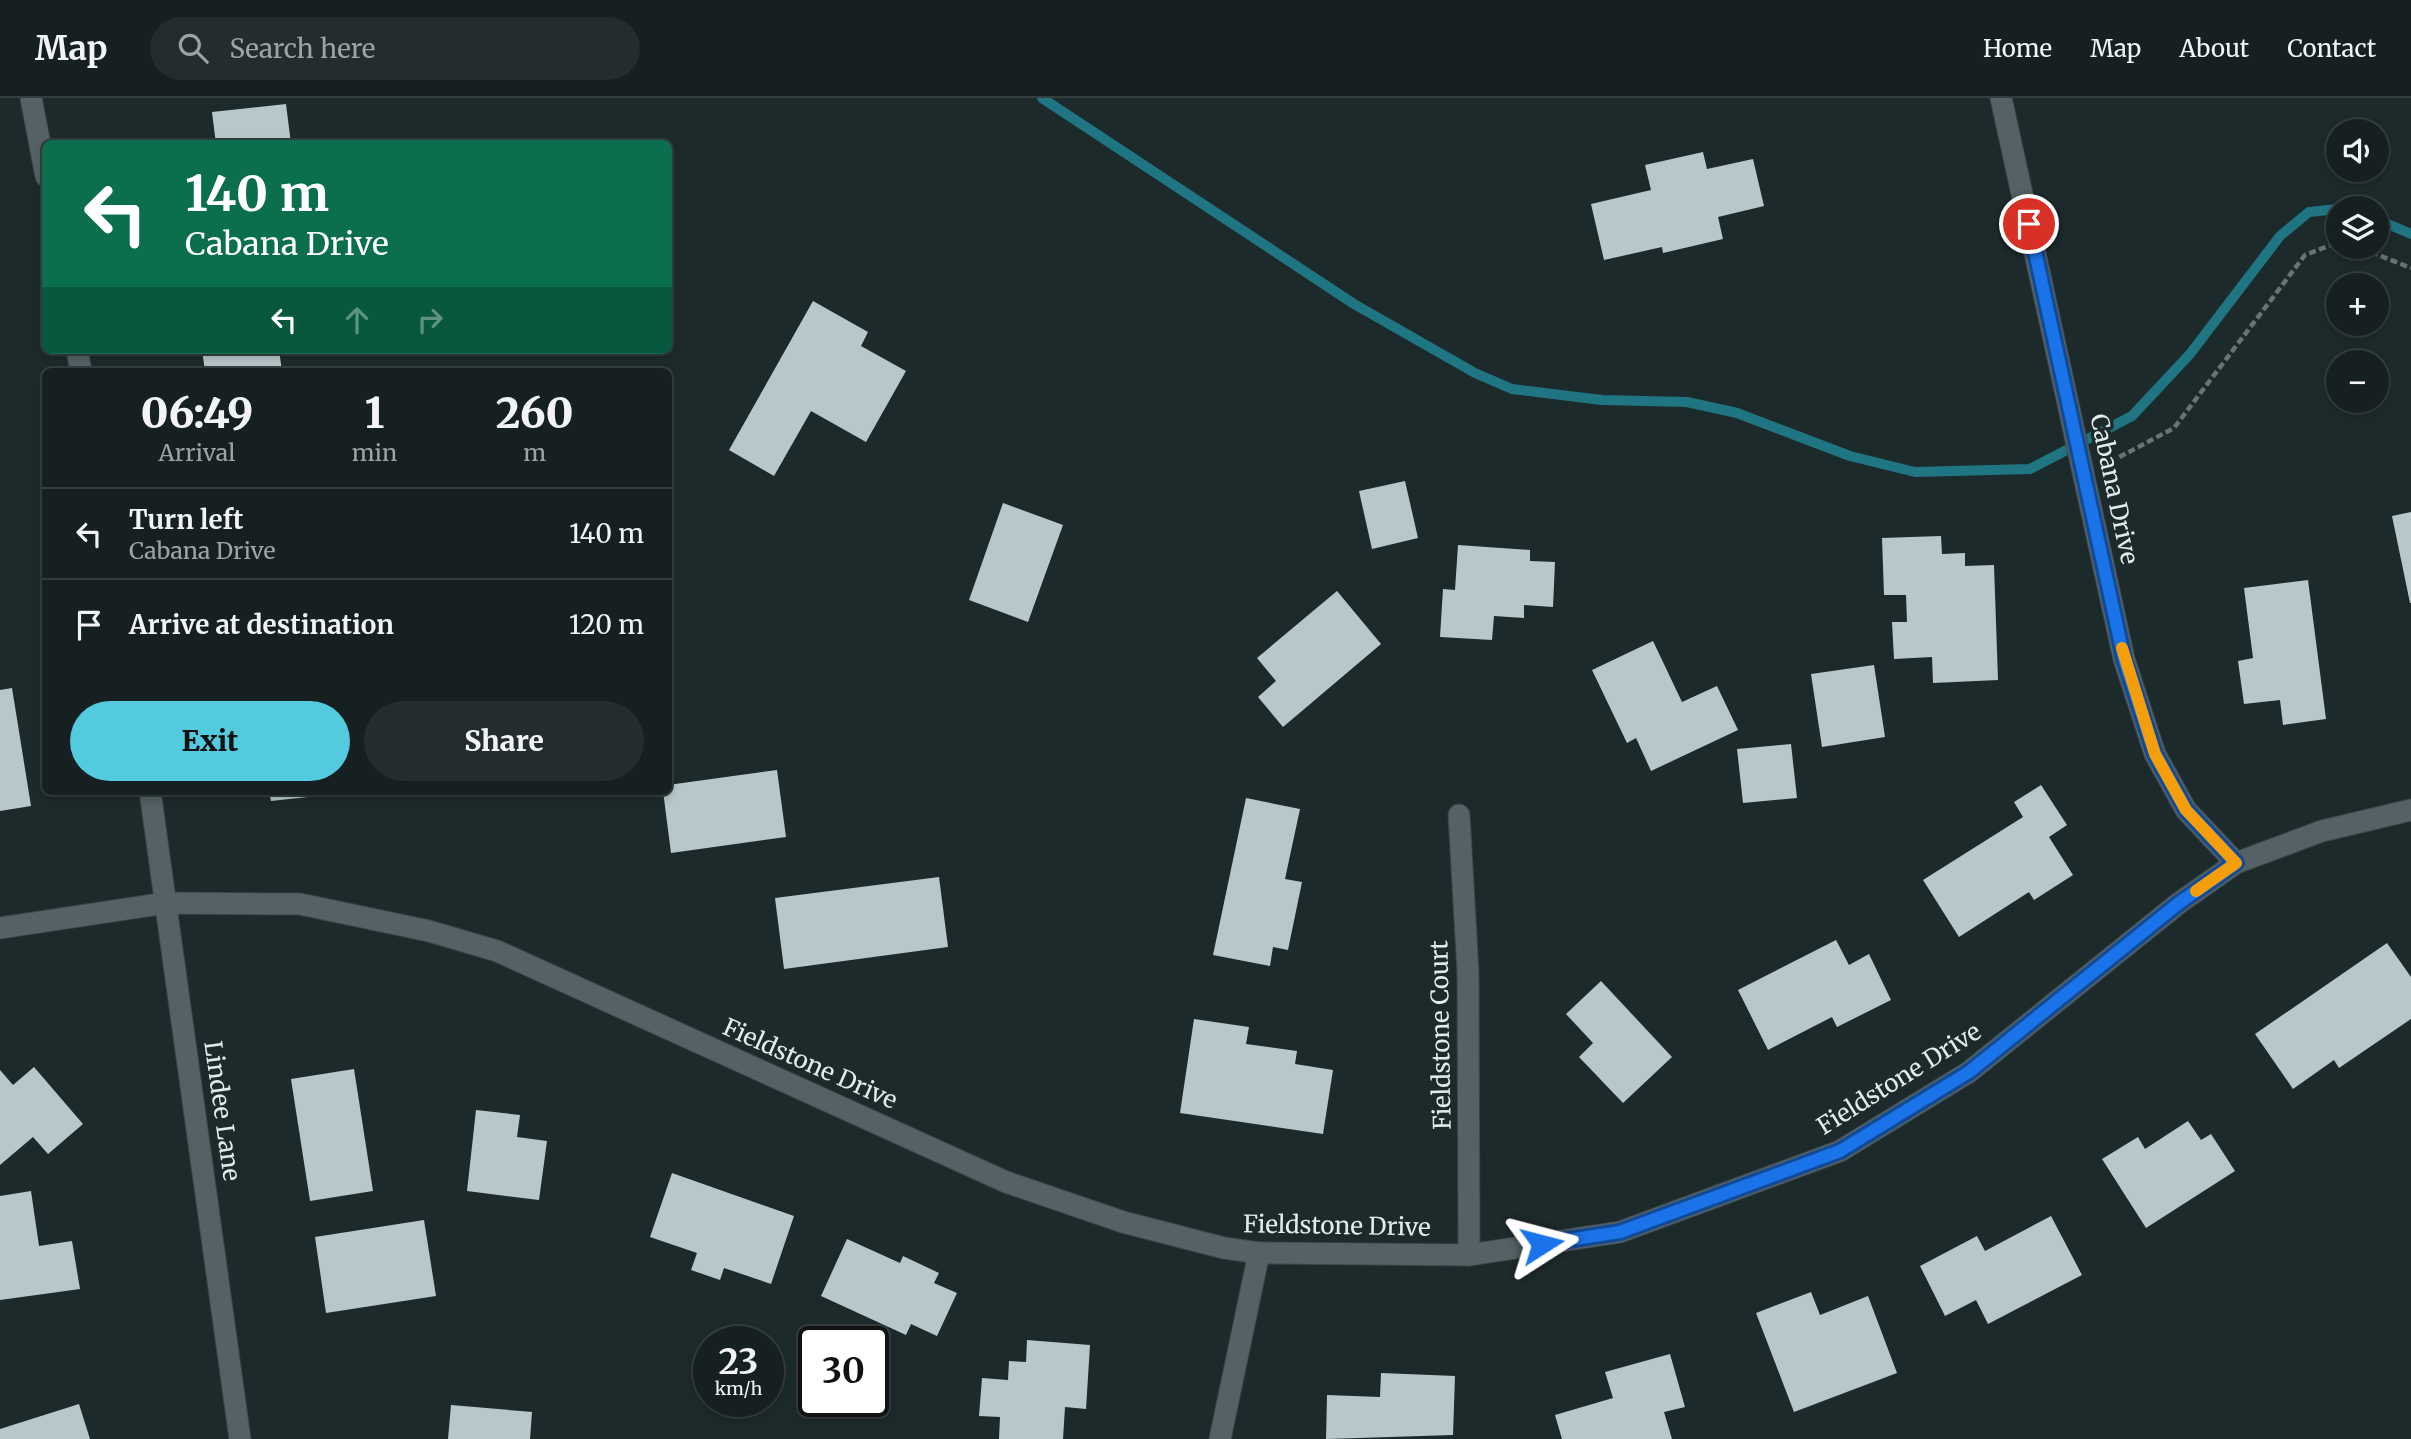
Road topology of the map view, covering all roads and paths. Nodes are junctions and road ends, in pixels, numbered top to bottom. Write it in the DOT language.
graph roads {
  1 [pos="31,98"];
  2 [pos="2001,98"];
  3 [pos="42,155"];
  4 [pos="2326,247"];
  5 [pos="2387,259"];
  6 [pos="2411,268"];
  7 [pos="2084,476"];
  8 [pos="151,795"];
  9 [pos="2411,810"];
  10 [pos="1459,815"];
  11 [pos="2236,863"];
  12 [pos="166,903"];
  13 [pos="0,928"];
  14 [pos="1259,1253"];
  15 [pos="1469,1255"];
  16 [pos="240,1439"];
  17 [pos="1220,1439"];
  1 -- 3 [label="street"];
  2 -- 7 [label="street, Cabana Drive"];
  4 -- 7 [label="path"];
  5 -- 6 [label="path"];
  7 -- 11 [label="street, Cabana Drive"];
  8 -- 12 [label="street, Lindee Lane"];
  9 -- 11 [label="street, Fieldstone Drive"];
  10 -- 15 [label="street, Fieldstone Court"];
  11 -- 15 [label="street, Fieldstone Drive"];
  12 -- 13 [label="street, Fieldstone Drive"];
  12 -- 14 [label="street, Fieldstone Drive"];
  12 -- 16 [label="street, Lindee Lane"];
  14 -- 15 [label="street, Fieldstone Drive"];
  14 -- 17 [label="street"];
}
